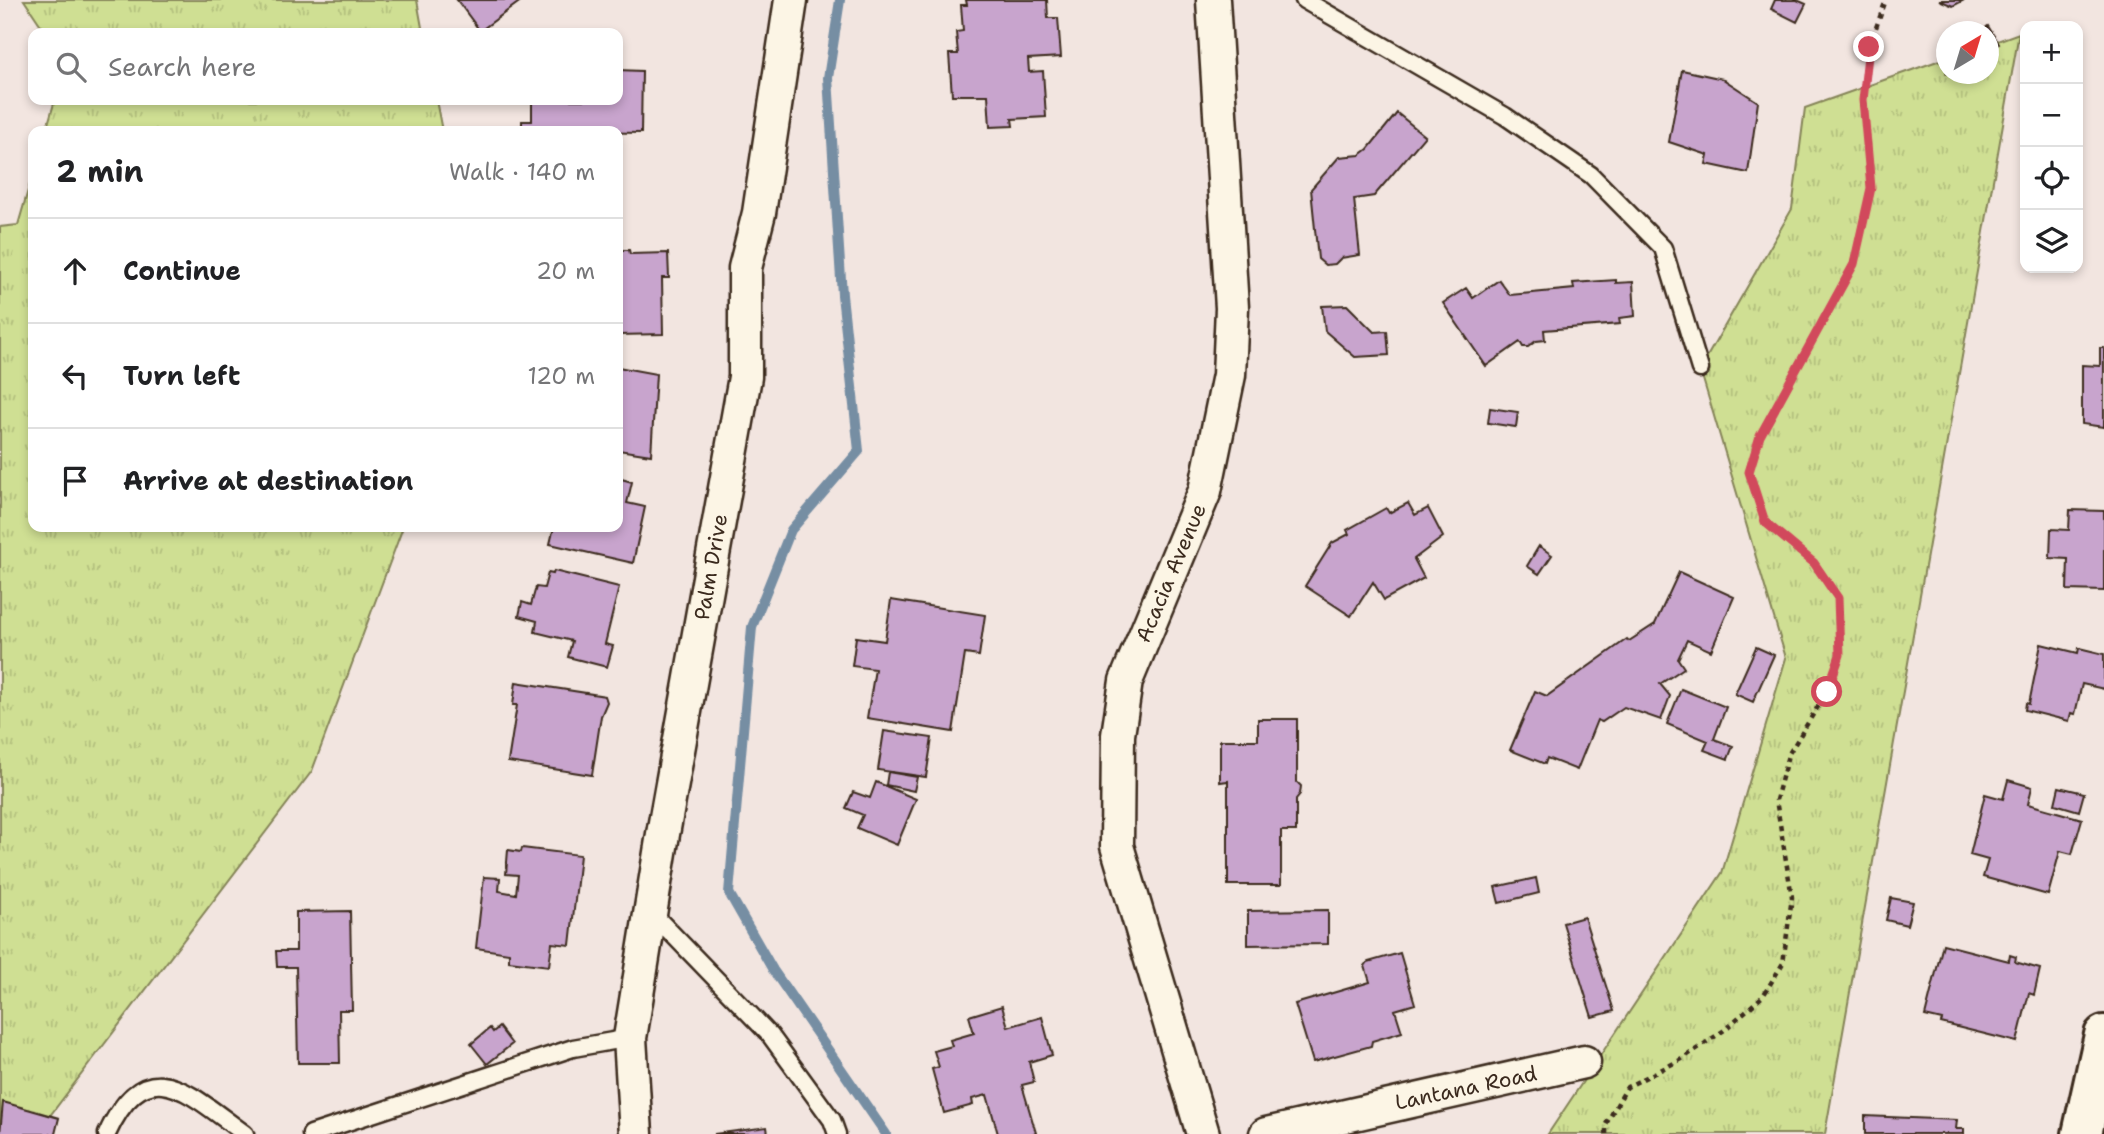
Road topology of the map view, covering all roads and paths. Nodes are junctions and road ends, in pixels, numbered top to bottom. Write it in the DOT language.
graph roads {
  1 [pos="791,0"];
  2 [pos="1213,0"];
  3 [pos="1304,0"];
  4 [pos="1886,0"];
  5 [pos="1700,369"];
  6 [pos="650,911"];
  7 [pos="2104,1035"];
  8 [pos="630,1038"];
  9 [pos="1584,1062"];
  10 [pos="107,1134"];
  11 [pos="244,1134"];
  12 [pos="311,1134"];
  13 [pos="636,1134"];
  14 [pos="837,1134"];
  15 [pos="1203,1134"];
  16 [pos="1266,1134"];
  17 [pos="1606,1134"];
  18 [pos="2082,1134"];
  1 -- 6 [label="street, Palm Drive"];
  2 -- 15 [label="street, Acacia Avenue"];
  3 -- 5 [label="lane"];
  4 -- 17 [label="path"];
  6 -- 8 [label="street, Palm Drive"];
  6 -- 14 [label="lane"];
  7 -- 18 [label="street"];
  8 -- 12 [label="lane"];
  8 -- 13 [label="street, Palm Drive"];
  9 -- 16 [label="street, Lantana Road"];
  10 -- 11 [label="lane"];
}
